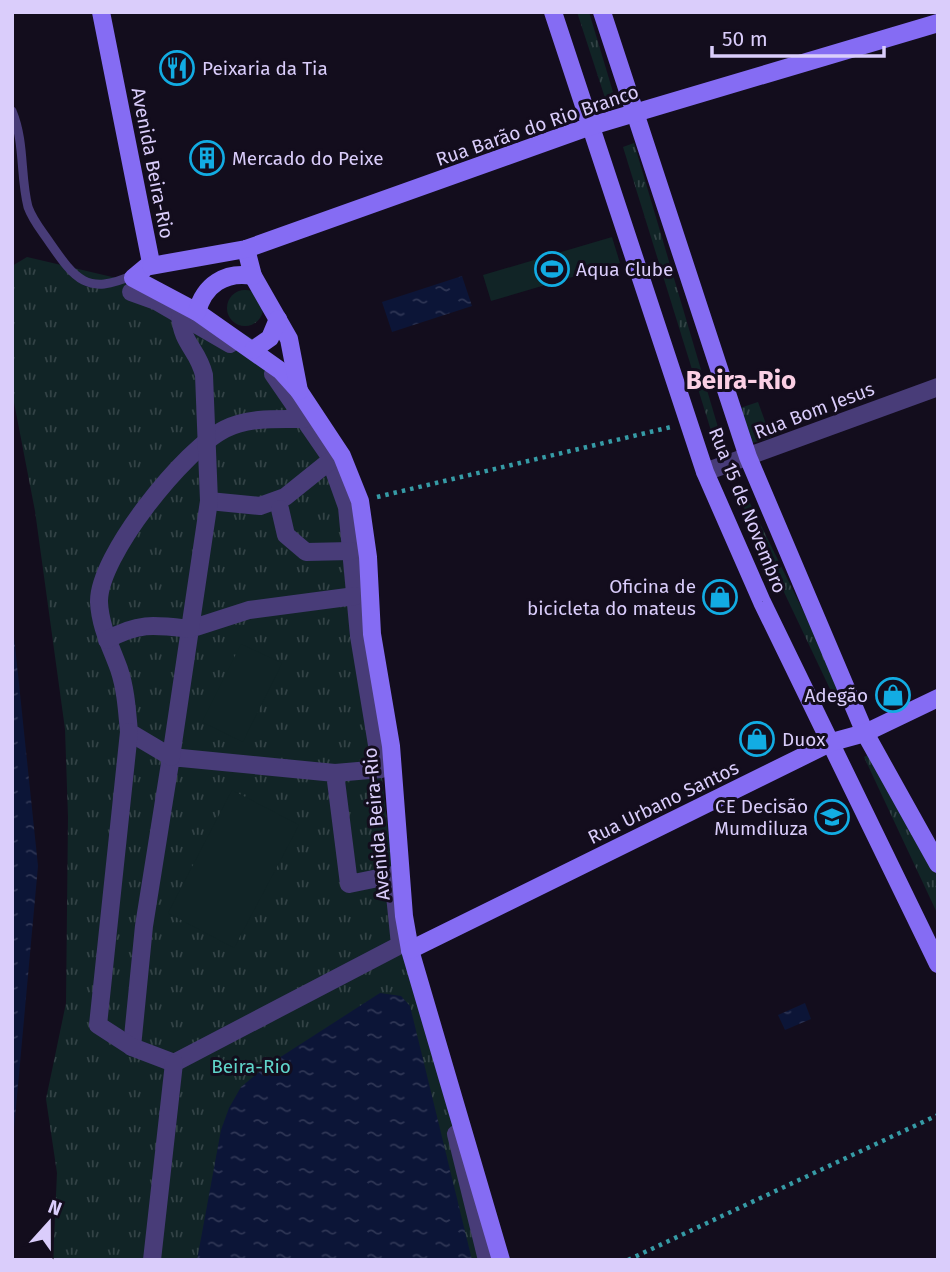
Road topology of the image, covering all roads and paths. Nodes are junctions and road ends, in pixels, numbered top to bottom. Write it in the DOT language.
graph roads {
  1 [pos="101,12"];
  2 [pos="553,12"];
  3 [pos="602,12"];
  4 [pos="938,23"];
  5 [pos="12,111"];
  6 [pos="635,114"];
  7 [pos="591,126"];
  8 [pos="246,249"];
  9 [pos="151,266"];
  10 [pos="134,274"];
  11 [pos="253,276"];
  12 [pos="131,292"];
  13 [pos="189,314"];
  14 [pos="278,319"];
  15 [pos="253,350"];
  16 [pos="938,387"];
  17 [pos="299,391"];
  18 [pos="304,419"];
  19 [pos="689,422"];
  20 [pos="205,443"];
  21 [pos="748,457"];
  22 [pos="331,460"];
  23 [pos="705,472"];
  24 [pos="209,501"];
  25 [pos="360,501"];
  26 [pos="279,509"];
  27 [pos="351,551"];
  28 [pos="355,596"];
  29 [pos="190,629"];
  30 [pos="107,640"];
  31 [pos="938,698"];
  32 [pos="129,732"];
  33 [pos="865,733"];
  34 [pos="832,742"];
  35 [pos="171,757"];
  36 [pos="335,774"];
  37 [pos="938,864"];
  38 [pos="405,947"];
  39 [pos="938,964"];
  40 [pos="132,1047"];
  41 [pos="174,1063"];
  42 [pos="938,1115"];
  43 [pos="152,1260"];
  44 [pos="487,1260"];
  45 [pos="501,1260"];
  46 [pos="628,1260"];
  1 -- 9 [label="street, Avenida Beira-Rio"];
  2 -- 7 [label="street, Rua 15 de Novembro"];
  3 -- 6 [label="street, Rua 15 de Novembro"];
  4 -- 6 [label="street, Rua Barão do Rio Branco"];
  5 -- 10 [label="lane"];
  6 -- 7 [label="street, Rua Barão do Rio Branco"];
  6 -- 21 [label="street, Rua 15 de Novembro"];
  7 -- 8 [label="street, Rua Barão do Rio Branco"];
  7 -- 19 [label="street, Rua 15 de Novembro"];
  8 -- 9 [label="street, Rua Barão do Rio Branco"];
  8 -- 11 [label="street, Avenida Beira-Rio"];
  9 -- 10 [label="street, Avenida Beira-Rio"];
  10 -- 13 [label="street, Avenida Beira-Rio"];
  11 -- 13 [label="street"];
  11 -- 14 [label="street, Avenida Beira-Rio"];
  12 -- 13 [label="street"];
  13 -- 15 [label="street, Avenida Beira-Rio"];
  13 -- 18 [label="street"];
  13 -- 20 [label="street"];
  14 -- 15 [label="street"];
  14 -- 17 [label="street, Avenida Beira-Rio"];
  15 -- 17 [label="street, Avenida Beira-Rio"];
  16 -- 21 [label="street, Rua Bom Jesus"];
  17 -- 25 [label="street, Avenida Beira-Rio"];
  18 -- 20 [label="street"];
  18 -- 22 [label="street"];
  19 -- 23 [label="street, Rua 15 de Novembro"];
  19 -- 25 [label="path"];
  20 -- 24 [label="street"];
  20 -- 30 [label="street"];
  21 -- 23 [label="street, Rua Bom Jesus"];
  21 -- 33 [label="street, Rua 15 de Novembro"];
  22 -- 24 [label="street"];
  22 -- 27 [label="street"];
  23 -- 34 [label="street, Rua 15 de Novembro"];
  24 -- 29 [label="street"];
  25 -- 38 [label="street, Avenida Beira-Rio"];
  26 -- 27 [label="street"];
  27 -- 28 [label="street"];
  28 -- 29 [label="street"];
  28 -- 36 [label="street"];
  29 -- 30 [label="street"];
  29 -- 35 [label="street"];
  30 -- 32 [label="street"];
  31 -- 33 [label="street, Rua Urbano Santos"];
  32 -- 35 [label="street"];
  32 -- 40 [label="street"];
  33 -- 34 [label="street, Rua Urbano Santos"];
  33 -- 37 [label="street, Rua 15 de Novembro"];
  34 -- 38 [label="street, Rua Urbano Santos"];
  34 -- 39 [label="street, Rua 15 de Novembro"];
  35 -- 36 [label="street"];
  35 -- 40 [label="street"];
  36 -- 38 [label="street"];
  38 -- 41 [label="street"];
  38 -- 44 [label="street"];
  38 -- 45 [label="street, Avenida Beira-Rio"];
  40 -- 41 [label="street"];
  41 -- 43 [label="street"];
  42 -- 46 [label="path"];
}
